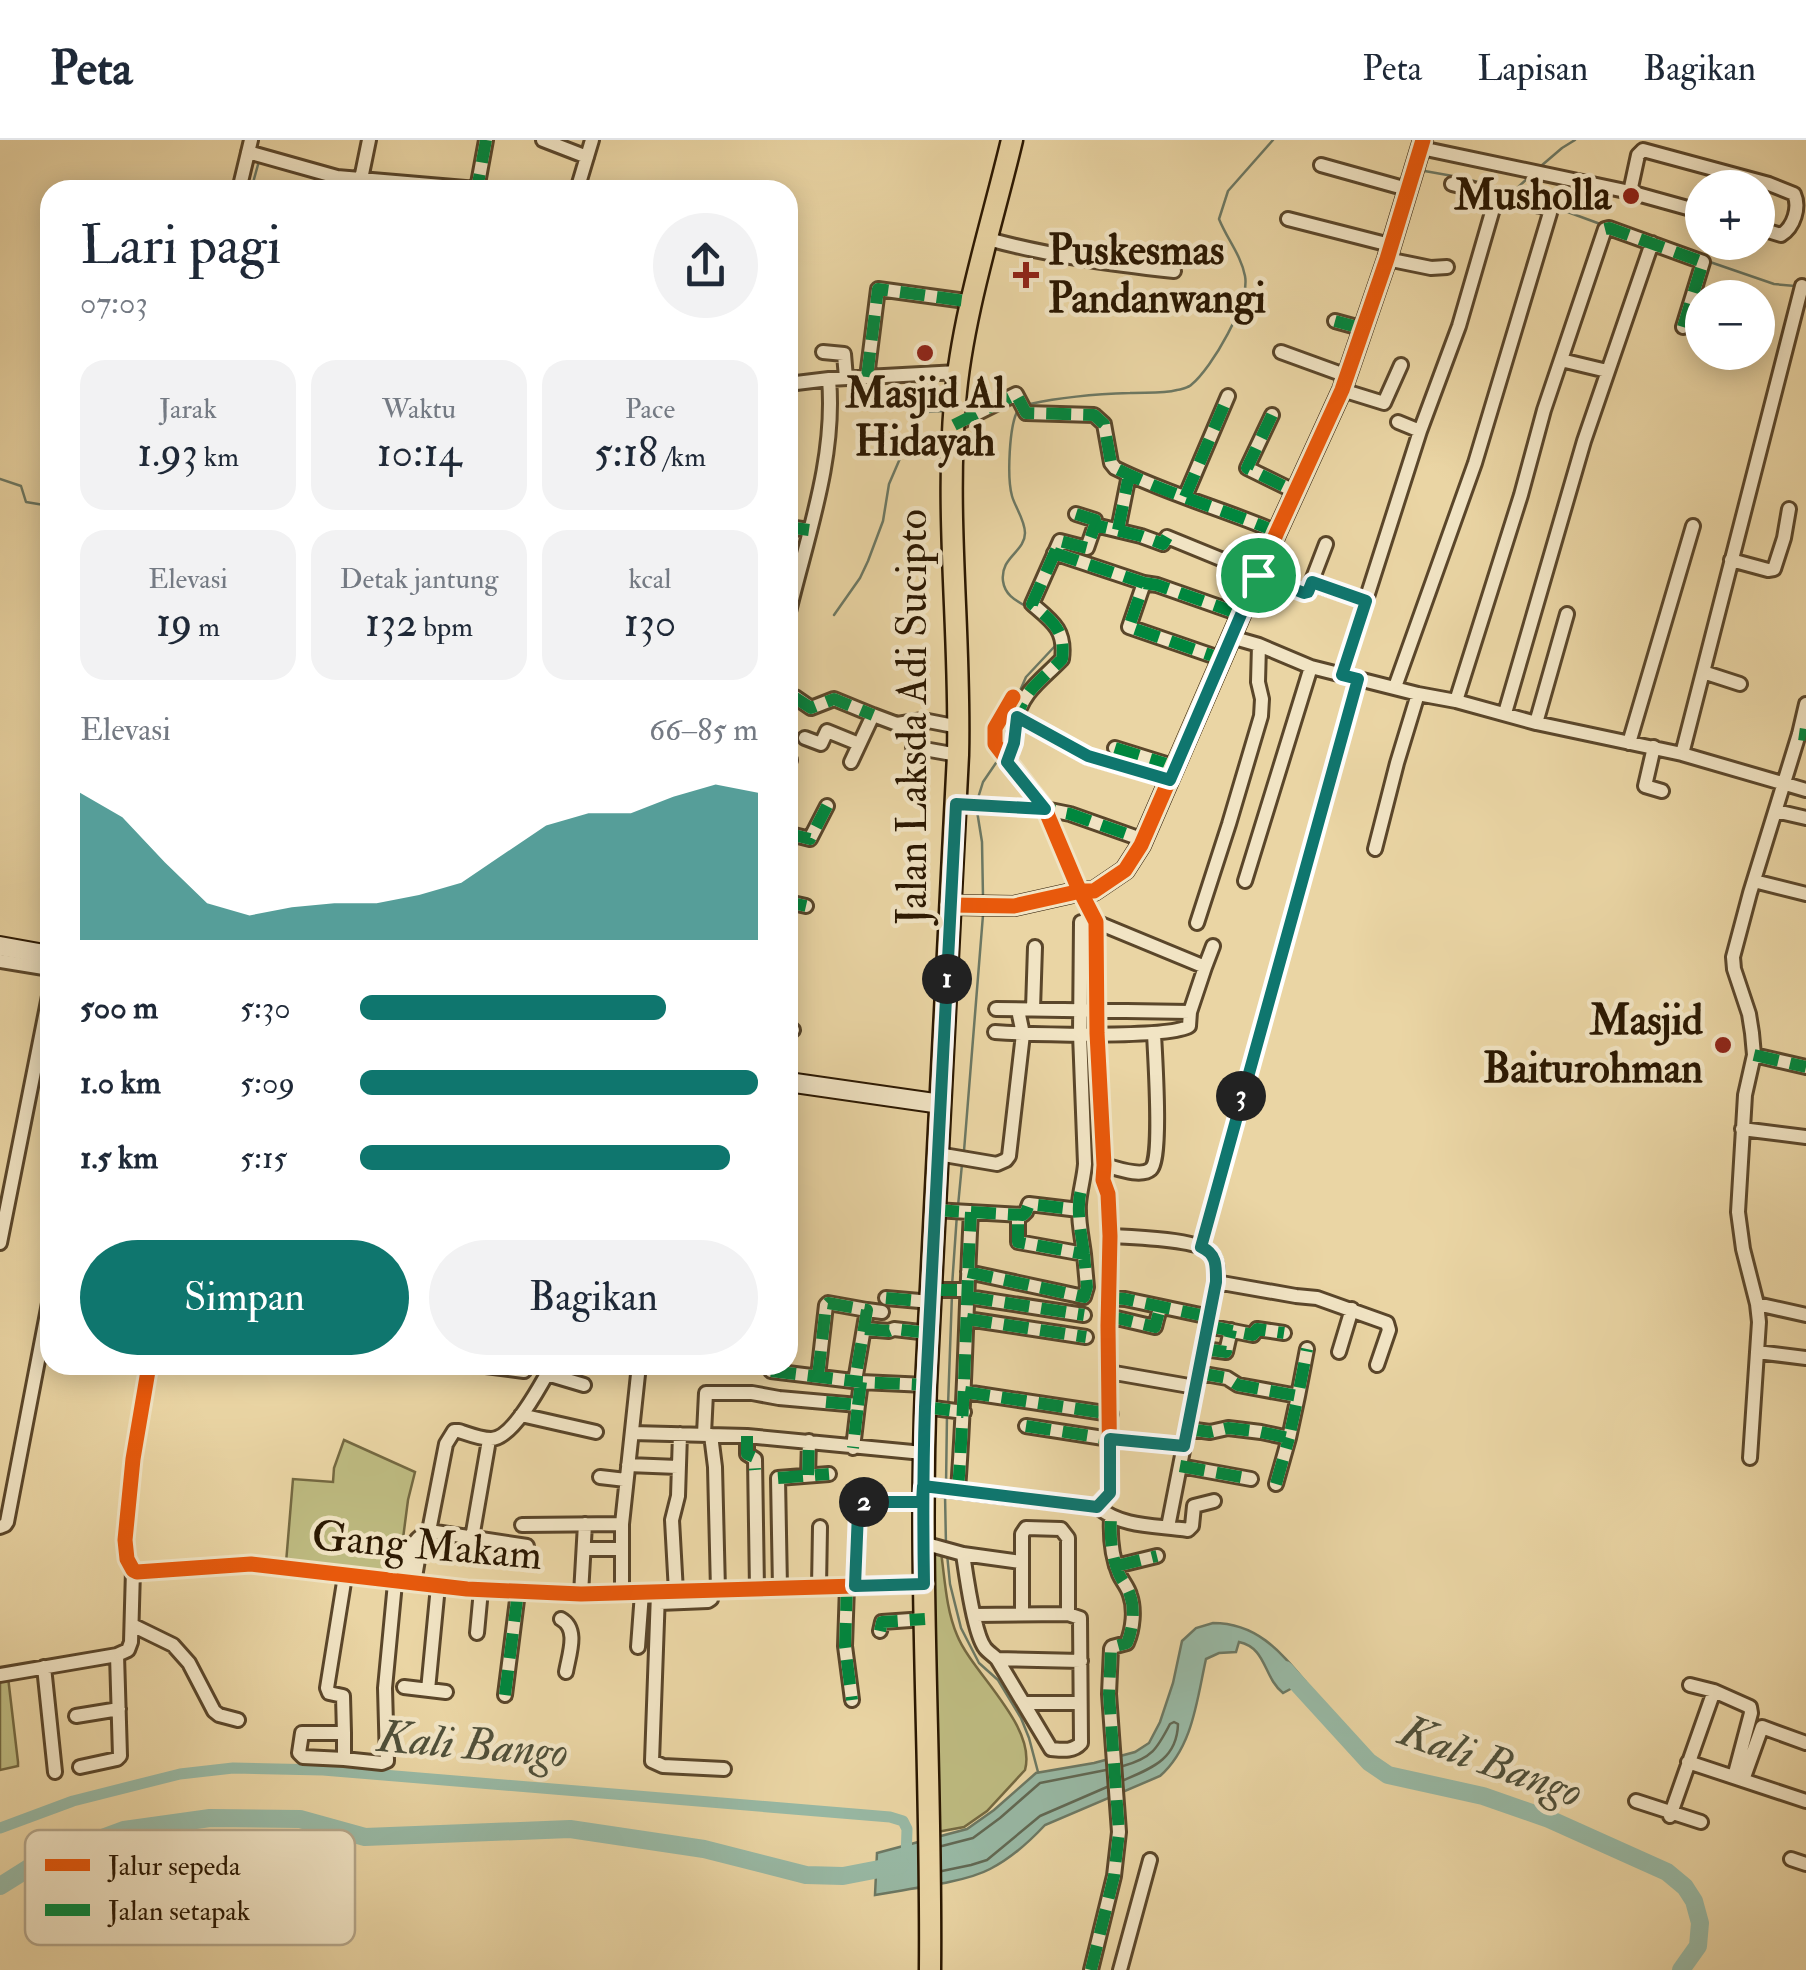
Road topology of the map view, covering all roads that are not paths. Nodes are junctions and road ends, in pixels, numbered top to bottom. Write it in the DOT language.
graph roads {
  1 [pos="368,140"];
  2 [pos="486,140"];
  3 [pos="542,140"];
  4 [pos="592,140"];
  5 [pos="1012,140"];
  6 [pos="1422,144"];
  7 [pos="255,151"];
  8 [pos="587,158"];
  9 [pos="1321,165"];
  10 [pos="1717,170"];
  11 [pos="360,179"];
  12 [pos="243,180"];
  13 [pos="365,180"];
  14 [pos="479,180"];
  15 [pos="580,180"];
  16 [pos="1452,184"];
  17 [pos="1775,187"];
  18 [pos="1407,189"];
  19 [pos="1630,192"];
  20 [pos="1497,195"];
  21 [pos="1685,207"];
  22 [pos="1288,219"];
  23 [pos="1775,233"];
  24 [pos="988,240"];
  25 [pos="1652,243"];
  26 [pos="1389,252"];
  27 [pos="1447,268"];
  28 [pos="1174,271"];
  29 [pos="1802,286"];
  30 [pos="973,302"];
  31 [pos="1335,321"];
  32 [pos="1683,327"];
  33 [pos="1364,329"];
  34 [pos="823,352"];
  35 [pos="1281,352"];
  36 [pos="1561,360"];
  37 [pos="1401,365"];
  38 [pos="1607,371"];
  39 [pos="958,372"];
  40 [pos="866,376"];
  41 [pos="846,378"];
  42 [pos="829,379"];
  43 [pos="798,383"];
  44 [pos="1345,383"];
  45 [pos="1228,396"];
  46 [pos="1272,415"];
  47 [pos="1398,422"];
  48 [pos="954,425"];
  49 [pos="1420,431"];
  50 [pos="1130,475"];
  51 [pos="1296,492"];
  52 [pos="1184,498"];
  53 [pos="1789,509"];
  54 [pos="1076,514"];
  55 [pos="1096,525"];
  56 [pos="1693,526"];
  57 [pos="798,528"];
  58 [pos="810,530"];
  59 [pos="1118,530"];
  60 [pos="1276,532"];
  61 [pos="1326,544"];
  62 [pos="1054,553"];
  63 [pos="798,559"];
  64 [pos="1731,560"];
  65 [pos="1258,575"];
  66 [pos="1144,582"];
  67 [pos="1312,582"];
  68 [pos="1366,601"];
  69 [pos="1234,612"];
  70 [pos="1567,614"];
  71 [pos="1231,637"];
  72 [pos="1260,646"];
  73 [pos="1222,659"];
  74 [pos="1312,667"];
  75 [pos="1703,672"];
  76 [pos="1342,675"];
  77 [pos="1358,679"];
  78 [pos="1740,684"];
  79 [pos="1394,687"];
  80 [pos="1418,694"];
  81 [pos="1012,696"];
  82 [pos="798,700"];
  83 [pos="1456,700"];
  84 [pos="1806,704"];
  85 [pos="1505,713"];
  86 [pos="873,715"];
  87 [pos="1017,717"];
  88 [pos="1536,723"];
  89 [pos="959,727"];
  90 [pos="1803,735"];
  91 [pos="805,738"];
  92 [pos="1629,743"];
  93 [pos="859,744"];
  94 [pos="912,747"];
  95 [pos="1654,747"];
  96 [pos="1115,748"];
  97 [pos="1682,754"];
  98 [pos="958,755"];
  99 [pos="1004,758"];
  100 [pos="851,762"];
  101 [pos="1173,774"];
  102 [pos="1784,784"];
  103 [pos="1806,790"];
  104 [pos="1662,791"];
  105 [pos="970,804"];
  106 [pos="827,806"];
  107 [pos="1045,809"];
  108 [pos="1776,811"];
  109 [pos="1806,818"];
  110 [pos="798,836"];
  111 [pos="1138,838"];
  112 [pos="1375,849"];
  113 [pos="1244,882"];
  114 [pos="1754,882"];
  115 [pos="1080,891"];
  116 [pos="1806,894"];
  117 [pos="798,904"];
  118 [pos="951,905"];
  119 [pos="806,906"];
  120 [pos="1096,922"];
  121 [pos="1197,922"];
  122 [pos="0,946"];
  123 [pos="1213,946"];
  124 [pos="1035,947"];
  125 [pos="40,953"];
  126 [pos="0,961"];
  127 [pos="40,967"];
  128 [pos="1205,968"];
  129 [pos="996,1009"];
  130 [pos="1026,1010"];
  131 [pos="1080,1011"];
  132 [pos="1097,1011"];
  133 [pos="1190,1012"];
  134 [pos="995,1032"];
  135 [pos="1097,1033"];
  136 [pos="1023,1034"];
  137 [pos="1080,1034"];
  138 [pos="1154,1034"];
  139 [pos="40,1041"];
  140 [pos="1754,1056"];
  141 [pos="1806,1068"];
  142 [pos="798,1083"];
  143 [pos="942,1104"];
  144 [pos="1742,1129"];
  145 [pos="1806,1137"];
  146 [pos="955,1157"];
  147 [pos="1104,1173"];
  148 [pos="1084,1181"];
  149 [pos="1078,1210"];
  150 [pos="956,1211"];
  151 [pos="1018,1214"];
  152 [pos="1110,1236"];
  153 [pos="0,1243"];
  154 [pos="1201,1247"];
  155 [pos="1084,1254"];
  156 [pos="968,1272"];
  157 [pos="1216,1282"];
  158 [pos="965,1292"];
  159 [pos="935,1294"];
  160 [pos="886,1298"];
  161 [pos="1109,1298"];
  162 [pos="1758,1304"];
  163 [pos="1160,1308"];
  164 [pos="867,1310"];
  165 [pos="1352,1310"];
  166 [pos="882,1312"];
  167 [pos="1084,1316"];
  168 [pos="1108,1316"];
  169 [pos="1806,1316"];
  170 [pos="967,1320"];
  171 [pos="1209,1322"];
  172 [pos="864,1330"];
  173 [pos="1231,1330"];
  174 [pos="929,1333"];
  175 [pos="1284,1333"];
  176 [pos="1086,1338"];
  177 [pos="1204,1349"];
  178 [pos="1306,1349"];
  179 [pos="40,1350"];
  180 [pos="1338,1352"];
  181 [pos="1756,1352"];
  182 [pos="1806,1358"];
  183 [pos="1377,1365"];
  184 [pos="1108,1372"];
  185 [pos="798,1374"];
  186 [pos="147,1375"];
  187 [pos="547,1375"];
  188 [pos="561,1375"];
  189 [pos="638,1375"];
  190 [pos="818,1376"];
  191 [pos="1197,1380"];
  192 [pos="858,1381"];
  193 [pos="584,1385"];
  194 [pos="926,1385"];
  195 [pos="966,1392"];
  196 [pos="1298,1396"];
  197 [pos="858,1405"];
  198 [pos="946,1410"];
  199 [pos="1110,1414"];
  200 [pos="521,1415"];
  201 [pos="1026,1426"];
  202 [pos="1188,1428"];
  203 [pos="596,1432"];
  204 [pos="632,1432"];
  205 [pos="680,1434"];
  206 [pos="707,1434"];
  207 [pos="748,1436"];
  208 [pos="1288,1438"];
  209 [pos="1110,1439"];
  210 [pos="488,1440"];
  211 [pos="809,1441"];
  212 [pos="1184,1446"];
  213 [pos="852,1448"];
  214 [pos="923,1453"];
  215 [pos="1750,1458"];
  216 [pos="1180,1466"];
  217 [pos="678,1467"];
  218 [pos="627,1472"];
  219 [pos="829,1474"];
  220 [pos="808,1475"];
  221 [pos="600,1476"];
  222 [pos="1252,1479"];
  223 [pos="1276,1484"];
  224 [pos="938,1491"];
  225 [pos="1214,1502"];
  226 [pos="1097,1507"];
  227 [pos="1110,1518"];
  228 [pos="585,1524"];
  229 [pos="622,1524"];
  230 [pos="522,1525"];
  231 [pos="0,1527"];
  232 [pos="820,1527"];
  233 [pos="1168,1527"];
  234 [pos="423,1535"];
  235 [pos="472,1538"];
  236 [pos="942,1544"];
  237 [pos="527,1546"];
  238 [pos="622,1549"];
  239 [pos="584,1550"];
  240 [pos="1157,1556"];
  241 [pos="1021,1562"];
  242 [pos="1116,1566"];
  243 [pos="134,1570"];
  244 [pos="345,1576"];
  245 [pos="404,1583"];
  246 [pos="924,1584"];
  247 [pos="438,1586"];
  248 [pos="851,1586"];
  249 [pos="819,1587"];
  250 [pos="780,1588"];
  251 [pos="757,1589"];
  252 [pos="481,1590"];
  253 [pos="714,1590"];
  254 [pos="518,1592"];
  255 [pos="676,1592"];
  256 [pos="642,1593"];
  257 [pos="564,1594"];
  258 [pos="581,1594"];
  259 [pos="622,1594"];
  260 [pos="659,1598"];
  261 [pos="1022,1614"];
  262 [pos="1068,1614"];
  263 [pos="975,1615"];
  264 [pos="925,1620"];
  265 [pos="132,1626"];
  266 [pos="476,1632"];
  267 [pos="880,1632"];
  268 [pos="638,1647"];
  269 [pos="117,1655"];
  270 [pos="997,1658"];
  271 [pos="1081,1661"];
  272 [pos="44,1667"];
  273 [pos="566,1672"];
  274 [pos="0,1675"];
  275 [pos="1690,1685"];
  276 [pos="404,1687"];
  277 [pos="428,1690"];
  278 [pos="446,1692"];
  279 [pos="1714,1692"];
  280 [pos="505,1694"];
  281 [pos="852,1700"];
  282 [pos="1025,1703"];
  283 [pos="1080,1703"];
  284 [pos="119,1710"];
  285 [pos="76,1716"];
  286 [pos="238,1720"];
  287 [pos="344,1733"];
  288 [pos="1806,1742"];
  289 [pos="344,1759"];
  290 [pos="1688,1762"];
  291 [pos="80,1767"];
  292 [pos="724,1769"];
  293 [pos="55,1772"];
  294 [pos="1738,1779"];
  295 [pos="1636,1801"];
  296 [pos="1806,1801"];
  297 [pos="1671,1814"];
  298 [pos="1701,1822"];
  299 [pos="1791,1859"];
  300 [pos="1150,1860"];
  301 [pos="1806,1864"];
  302 [pos="930,1970"];
  303 [pos="1092,1970"];
  304 [pos="1120,1970"];
  1 -- 11 [label="street"];
  2 -- 14 [label="street"];
  3 -- 8 [label="street"];
  4 -- 8 [label="street"];
  5 -- 24 [label="main road, Jalan Laksda Adi Sucipto"];
  6 -- 18 [label="street"];
  6 -- 19 [label="street"];
  7 -- 11 [label="street"];
  7 -- 12 [label="street"];
  8 -- 15 [label="street"];
  9 -- 18 [label="street"];
  10 -- 19 [label="street"];
  11 -- 13 [label="street"];
  16 -- 20 [label="street"];
  17 -- 23 [label="street"];
  18 -- 26 [label="street"];
  19 -- 21 [label="street"];
  20 -- 49 [label="street"];
  20 -- 79 [label="street"];
  22 -- 26 [label="street"];
  24 -- 28 [label="street"];
  24 -- 30 [label="main road, Jalan Laksda Adi Sucipto"];
  25 -- 32 [label="street"];
  25 -- 36 [label="street"];
  25 -- 38 [label="street"];
  26 -- 27 [label="street"];
  26 -- 33 [label="street"];
  29 -- 64 [label="street"];
  30 -- 39 [label="main road, Jalan Laksda Adi Sucipto"];
  30 -- 40 [label="street"];
  31 -- 33 [label="street"];
  33 -- 44 [label="street"];
  34 -- 41 [label="street"];
  35 -- 44 [label="street"];
  36 -- 38 [label="street"];
  36 -- 83 [label="street"];
  37 -- 44 [label="street"];
  38 -- 85 [label="street"];
  39 -- 40 [label="street"];
  39 -- 48 [label="main road, Jalan Laksda Adi Sucipto"];
  40 -- 41 [label="street"];
  41 -- 42 [label="street"];
  42 -- 43 [label="street"];
  42 -- 58 [label="street"];
  44 -- 51 [label="street"];
  45 -- 52 [label="street"];
  46 -- 51 [label="street"];
  47 -- 49 [label="street"];
  48 -- 50 [label="street"];
  48 -- 89 [label="main road, Jalan Laksda Adi Sucipto"];
  49 -- 68 [label="street"];
  50 -- 52 [label="street"];
  50 -- 59 [label="street"];
  51 -- 60 [label="street"];
  52 -- 60 [label="street"];
  53 -- 64 [label="street"];
  54 -- 55 [label="street"];
  55 -- 59 [label="street"];
  55 -- 62 [label="street"];
  56 -- 92 [label="street"];
  57 -- 58 [label="street"];
  58 -- 63 [label="street"];
  59 -- 65 [label="street"];
  60 -- 65 [label="street"];
  61 -- 67 [label="street"];
  62 -- 66 [label="street"];
  62 -- 87 [label="street"];
  64 -- 75 [label="street"];
  65 -- 67 [label="street"];
  65 -- 71 [label="street"];
  66 -- 69 [label="street"];
  66 -- 73 [label="street"];
  67 -- 68 [label="street"];
  68 -- 76 [label="street"];
  70 -- 88 [label="street"];
  71 -- 72 [label="street"];
  71 -- 73 [label="street"];
  72 -- 74 [label="street"];
  72 -- 121 [label="street"];
  73 -- 101 [label="street"];
  74 -- 76 [label="street"];
  74 -- 113 [label="street"];
  75 -- 78 [label="street"];
  75 -- 97 [label="street"];
  76 -- 77 [label="street"];
  77 -- 79 [label="street"];
  77 -- 154 [label="street"];
  79 -- 80 [label="street"];
  80 -- 83 [label="street"];
  80 -- 112 [label="street"];
  81 -- 99 [label="street"];
  82 -- 86 [label="street"];
  83 -- 85 [label="street"];
  84 -- 90 [label="street"];
  85 -- 88 [label="street"];
  86 -- 89 [label="street"];
  86 -- 93 [label="street"];
  87 -- 99 [label="street"];
  87 -- 101 [label="street"];
  88 -- 92 [label="street"];
  89 -- 98 [label="main road, Jalan Laksda Adi Sucipto"];
  90 -- 102 [label="street"];
  91 -- 93 [label="street"];
  92 -- 95 [label="street"];
  93 -- 100 [label="street"];
  94 -- 98 [label="street"];
  95 -- 97 [label="street"];
  95 -- 104 [label="street"];
  96 -- 101 [label="street"];
  97 -- 102 [label="street"];
  98 -- 105 [label="main road, Jalan Laksda Adi Sucipto"];
  99 -- 107 [label="street"];
  101 -- 115 [label="street"];
  102 -- 103 [label="street"];
  102 -- 108 [label="street"];
  105 -- 107 [label="street"];
  105 -- 118 [label="main road, Jalan Laksda Adi Sucipto"];
  106 -- 110 [label="street"];
  107 -- 111 [label="street"];
  107 -- 115 [label="street"];
  108 -- 109 [label="street"];
  108 -- 114 [label="street"];
  114 -- 116 [label="street"];
  114 -- 140 [label="street"];
  115 -- 118 [label="street"];
  115 -- 120 [label="street"];
  117 -- 119 [label="street"];
  118 -- 143 [label="main road, Jalan Laksda Adi Sucipto"];
  120 -- 128 [label="street"];
  120 -- 131 [label="street"];
  120 -- 132 [label="street"];
  122 -- 125 [label="street"];
  123 -- 128 [label="street"];
  124 -- 130 [label="street"];
  126 -- 127 [label="street"];
  128 -- 133 [label="street"];
  129 -- 130 [label="street"];
  130 -- 131 [label="street"];
  130 -- 136 [label="street"];
  131 -- 132 [label="street"];
  131 -- 137 [label="street"];
  132 -- 133 [label="street"];
  132 -- 135 [label="street"];
  133 -- 138 [label="street"];
  134 -- 136 [label="street"];
  135 -- 137 [label="street"];
  135 -- 138 [label="street"];
  135 -- 147 [label="street"];
  136 -- 137 [label="street"];
  136 -- 146 [label="street"];
  137 -- 148 [label="street"];
  138 -- 147 [label="street"];
  139 -- 153 [label="street"];
  140 -- 141 [label="street"];
  140 -- 144 [label="street"];
  142 -- 143 [label="street"];
  143 -- 146 [label="main road, Jalan Laksda Adi Sucipto"];
  144 -- 145 [label="street"];
  144 -- 162 [label="street"];
  146 -- 150 [label="main road, Jalan Laksda Adi Sucipto"];
  147 -- 148 [label="street"];
  147 -- 152 [label="street"];
  148 -- 149 [label="street"];
  149 -- 151 [label="street"];
  149 -- 155 [label="street"];
  150 -- 151 [label="street"];
  150 -- 156 [label="street"];
  150 -- 159 [label="main road, Jalan Laksda Adi Sucipto"];
  151 -- 155 [label="street"];
  152 -- 154 [label="street"];
  152 -- 161 [label="street"];
  154 -- 157 [label="street"];
  155 -- 156 [label="street"];
  156 -- 158 [label="street"];
  157 -- 165 [label="street"];
  157 -- 171 [label="street"];
  158 -- 159 [label="street"];
  158 -- 167 [label="street"];
  158 -- 170 [label="street"];
  159 -- 160 [label="street"];
  159 -- 174 [label="main road, Jalan Laksda Adi Sucipto"];
  161 -- 163 [label="street"];
  161 -- 168 [label="street"];
  162 -- 169 [label="street"];
  162 -- 181 [label="street"];
  163 -- 168 [label="street"];
  163 -- 171 [label="street"];
  164 -- 166 [label="street"];
  164 -- 172 [label="street"];
  164 -- 190 [label="street"];
  165 -- 180 [label="street"];
  165 -- 183 [label="street"];
  168 -- 184 [label="street"];
  170 -- 176 [label="street"];
  170 -- 195 [label="street"];
  171 -- 173 [label="street"];
  171 -- 177 [label="street"];
  172 -- 174 [label="street"];
  172 -- 192 [label="street"];
  173 -- 175 [label="street"];
  173 -- 177 [label="street"];
  174 -- 194 [label="main road, Jalan Laksda Adi Sucipto"];
  177 -- 191 [label="street"];
  178 -- 196 [label="street"];
  179 -- 231 [label="street"];
  181 -- 182 [label="street"];
  181 -- 215 [label="street"];
  184 -- 191 [label="street"];
  184 -- 199 [label="street"];
  185 -- 190 [label="street"];
  186 -- 243 [label="street"];
  187 -- 200 [label="street"];
  188 -- 193 [label="street"];
  189 -- 204 [label="street"];
  190 -- 192 [label="street"];
  191 -- 196 [label="street"];
  191 -- 202 [label="street"];
  192 -- 194 [label="street"];
  192 -- 197 [label="street"];
  194 -- 198 [label="main road, Jalan Laksda Adi Sucipto"];
  195 -- 198 [label="street"];
  195 -- 199 [label="street"];
  196 -- 208 [label="street"];
  197 -- 206 [label="street"];
  197 -- 213 [label="street"];
  198 -- 214 [label="main road, Jalan Laksda Adi Sucipto"];
  198 -- 224 [label="street"];
  199 -- 209 [label="street"];
  200 -- 203 [label="street"];
  200 -- 210 [label="street"];
  201 -- 209 [label="street"];
  202 -- 208 [label="street"];
  202 -- 212 [label="street"];
  204 -- 205 [label="street"];
  204 -- 218 [label="street"];
  205 -- 206 [label="street"];
  205 -- 217 [label="street"];
  206 -- 207 [label="street"];
  206 -- 253 [label="street"];
  207 -- 211 [label="street"];
  207 -- 251 [label="street"];
  208 -- 223 [label="street"];
  209 -- 212 [label="street"];
  209 -- 226 [label="street"];
  210 -- 234 [label="street"];
  210 -- 235 [label="street"];
  211 -- 213 [label="street"];
  211 -- 220 [label="street"];
  212 -- 216 [label="street"];
  213 -- 214 [label="street"];
  214 -- 224 [label="main road, Jalan Laksda Adi Sucipto"];
  216 -- 222 [label="street"];
  216 -- 233 [label="street"];
  217 -- 218 [label="street"];
  217 -- 255 [label="street"];
  218 -- 221 [label="street"];
  218 -- 229 [label="street"];
  219 -- 220 [label="street"];
  220 -- 250 [label="street"];
  224 -- 226 [label="street"];
  224 -- 236 [label="main road, Jalan Laksda Adi Sucipto"];
  224 -- 248 [label="street"];
  225 -- 233 [label="street"];
  226 -- 227 [label="street"];
  227 -- 233 [label="street"];
  227 -- 242 [label="street"];
  228 -- 229 [label="street"];
  228 -- 230 [label="street"];
  228 -- 239 [label="street"];
  229 -- 238 [label="street"];
  232 -- 249 [label="street"];
  234 -- 235 [label="street"];
  234 -- 245 [label="street"];
  235 -- 237 [label="street"];
  236 -- 241 [label="street"];
  236 -- 246 [label="main road, Jalan Laksda Adi Sucipto"];
  236 -- 263 [label="street"];
  238 -- 239 [label="street"];
  238 -- 259 [label="street"];
  239 -- 258 [label="street"];
  240 -- 242 [label="street"];
  241 -- 261 [label="street"];
  241 -- 262 [label="street"];
  242 -- 303 [label="street"];
  243 -- 244 [label="street, Gang Makam"];
  243 -- 265 [label="street"];
  244 -- 245 [label="street, Gang Makam"];
  244 -- 287 [label="street"];
  245 -- 247 [label="street, Gang Makam"];
  245 -- 289 [label="street"];
  246 -- 248 [label="street, Gang Makam"];
  246 -- 264 [label="main road, Jalan Laksda Adi Sucipto"];
  247 -- 252 [label="street, Gang Makam"];
  247 -- 277 [label="street"];
  248 -- 249 [label="street, Gang Makam"];
  248 -- 281 [label="street"];
  249 -- 250 [label="street, Gang Makam"];
  250 -- 251 [label="street, Gang Makam"];
  251 -- 253 [label="street, Gang Makam"];
  252 -- 254 [label="street, Gang Makam"];
  252 -- 266 [label="street"];
  253 -- 255 [label="street, Gang Makam"];
  253 -- 260 [label="street"];
  254 -- 257 [label="street, Gang Makam"];
  254 -- 280 [label="street"];
  255 -- 260 [label="street, Gang Makam"];
  256 -- 259 [label="street, Gang Makam"];
  256 -- 260 [label="street, Gang Makam"];
  256 -- 268 [label="street"];
  257 -- 258 [label="street, Gang Makam"];
  257 -- 273 [label="street"];
  258 -- 259 [label="street, Gang Makam"];
  260 -- 292 [label="street"];
  261 -- 262 [label="street"];
  261 -- 263 [label="street"];
  262 -- 271 [label="street"];
  263 -- 270 [label="street"];
  264 -- 267 [label="street"];
  264 -- 302 [label="main road, Jalan Laksda Adi Sucipto"];
  265 -- 269 [label="street"];
  265 -- 286 [label="street"];
  269 -- 272 [label="street"];
  269 -- 284 [label="street"];
  270 -- 271 [label="street"];
  270 -- 282 [label="street"];
  271 -- 283 [label="street"];
  272 -- 274 [label="street"];
  272 -- 293 [label="street"];
  275 -- 279 [label="street"];
  276 -- 277 [label="street"];
  277 -- 278 [label="street"];
  279 -- 290 [label="street"];
  279 -- 294 [label="street"];
  282 -- 283 [label="street"];
  282 -- 283 [label="street"];
  284 -- 285 [label="street"];
  284 -- 291 [label="street"];
  287 -- 289 [label="street"];
  287 -- 289 [label="street"];
  288 -- 294 [label="street"];
  290 -- 294 [label="street"];
  290 -- 297 [label="street"];
  294 -- 296 [label="street"];
  295 -- 297 [label="street"];
  297 -- 298 [label="street"];
  299 -- 301 [label="street"];
  300 -- 304 [label="street"];
}
